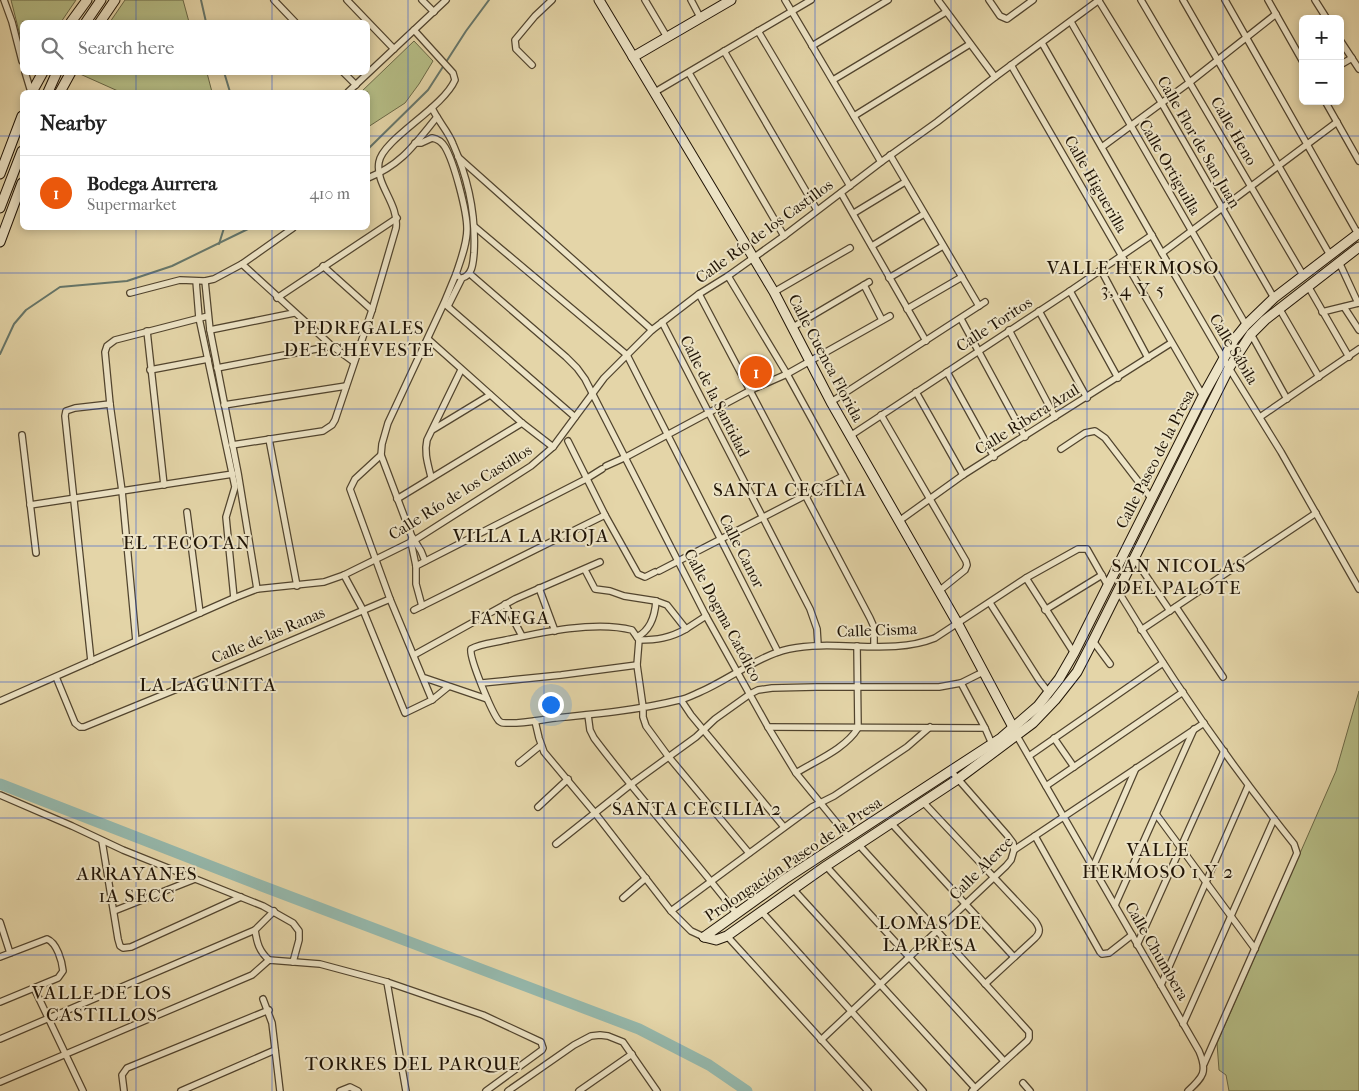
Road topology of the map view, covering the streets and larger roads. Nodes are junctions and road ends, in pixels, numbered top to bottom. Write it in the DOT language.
graph roads {
  1 [pos="4,0"];
  2 [pos="87,0"];
  3 [pos="101,0"];
  4 [pos="115,0"];
  5 [pos="274,0"];
  6 [pos="347,0"];
  7 [pos="422,0"];
  8 [pos="446,0"];
  9 [pos="552,0"];
  10 [pos="599,0"];
  11 [pos="645,0"];
  12 [pos="691,0"];
  13 [pos="731,0"];
  14 [pos="785,0"];
  15 [pos="811,0"];
  16 [pos="888,0"];
  17 [pos="938,0"];
  18 [pos="989,0"];
  19 [pos="1033,0"];
  20 [pos="1086,0"];
  21 [pos="1099,0"];
  22 [pos="1141,0"];
  23 [pos="1183,0"];
  24 [pos="1225,0"];
  25 [pos="1268,0"];
  26 [pos="1315,0"];
  27 [pos="1091,6"];
  28 [pos="434,12"];
  29 [pos="792,12"];
  30 [pos="946,12"];
  31 [pos="1276,14"];
  32 [pos="1324,15"];
  33 [pos="700,18"];
  34 [pos="72,20"];
  35 [pos="87,20"];
  36 [pos="101,20"];
  37 [pos="293,20"];
  38 [pos="366,20"];
  39 [pos="1071,22"];
  40 [pos="370,24"];
  41 [pos="414,30"];
  42 [pos="758,32"];
  43 [pos="667,37"];
  44 [pos="1246,38"];
  45 [pos="1042,43"];
  46 [pos="970,44"];
  47 [pos="812,46"];
  48 [pos="1344,46"];
  49 [pos="394,49"];
  50 [pos="724,51"];
  51 [pos="20,53"];
  52 [pos="633,57"];
  53 [pos="1352,58"];
  54 [pos="1218,60"];
  55 [pos="1302,60"];
  56 [pos="1344,63"];
  57 [pos="532,65"];
  58 [pos="1011,65"];
  59 [pos="1359,68"];
  60 [pos="370,72"];
  61 [pos="688,73"];
  62 [pos="26,75"];
  63 [pos="41,75"];
  64 [pos="56,75"];
  65 [pos="69,75"];
  66 [pos="346,75"];
  67 [pos="367,75"];
  68 [pos="994,77"];
  69 [pos="833,80"];
  70 [pos="1190,82"];
  71 [pos="356,86"];
  72 [pos="31,90"];
  73 [pos="33,90"];
  74 [pos="49,90"];
  75 [pos="61,90"];
  76 [pos="351,90"];
  77 [pos="655,92"];
  78 [pos="1161,102"];
  79 [pos="1327,105"];
  80 [pos="432,108"];
  81 [pos="854,116"];
  82 [pos="436,117"];
  83 [pos="20,121"];
  84 [pos="1337,122"];
  85 [pos="1130,125"];
  86 [pos="415,143"];
  87 [pos="1308,143"];
  88 [pos="1102,146"];
  89 [pos="890,155"];
  90 [pos="20,156"];
  91 [pos="458,157"];
  92 [pos="3,160"];
  93 [pos="1359,161"];
  94 [pos="880,162"];
  95 [pos="1278,167"];
  96 [pos="0,174"];
  97 [pos="378,174"];
  98 [pos="370,177"];
  99 [pos="905,182"];
  100 [pos="850,186"];
  101 [pos="1250,187"];
  102 [pos="20,188"];
  103 [pos="841,193"];
  104 [pos="0,208"];
  105 [pos="1221,209"];
  106 [pos="817,210"];
  107 [pos="854,214"];
  108 [pos="924,214"];
  109 [pos="397,218"];
  110 [pos="475,227"];
  111 [pos="290,230"];
  112 [pos="1192,231"];
  113 [pos="1358,234"];
  114 [pos="1152,235"];
  115 [pos="784,236"];
  116 [pos="0,242"];
  117 [pos="872,246"];
  118 [pos="943,246"];
  119 [pos="1359,247"];
  120 [pos="850,248"];
  121 [pos="1162,253"];
  122 [pos="1330,255"];
  123 [pos="1122,256"];
  124 [pos="754,258"];
  125 [pos="1339,262"];
  126 [pos="242,264"];
  127 [pos="323,266"];
  128 [pos="1101,270"];
  129 [pos="456,274"];
  130 [pos="470,274"];
  131 [pos="1303,275"];
  132 [pos="728,276"];
  133 [pos="962,277"];
  134 [pos="462,278"];
  135 [pos="889,278"];
  136 [pos="196,281"];
  137 [pos="205,281"];
  138 [pos="1308,286"];
  139 [pos="1070,291"];
  140 [pos="774,292"];
  141 [pos="130,293"];
  142 [pos="700,294"];
  143 [pos="277,298"];
  144 [pos="1274,298"];
  145 [pos="986,302"];
  146 [pos="1359,303"];
  147 [pos="446,305"];
  148 [pos="979,306"];
  149 [pos="1344,307"];
  150 [pos="1279,308"];
  151 [pos="372,310"];
  152 [pos="907,310"];
  153 [pos="1039,311"];
  154 [pos="1322,312"];
  155 [pos="294,313"];
  156 [pos="208,316"];
  157 [pos="890,316"];
  158 [pos="200,318"];
  159 [pos="961,318"];
  160 [pos="882,320"];
  161 [pos="662,322"];
  162 [pos="1246,325"];
  163 [pos="793,327"];
  164 [pos="210,330"];
  165 [pos="652,330"];
  166 [pos="1010,330"];
  167 [pos="1359,330"];
  168 [pos="147,331"];
  169 [pos="1251,334"];
  170 [pos="428,339"];
  171 [pos="926,341"];
  172 [pos="1171,344"];
  173 [pos="332,346"];
  174 [pos="1359,349"];
  175 [pos="979,351"];
  176 [pos="627,355"];
  177 [pos="1349,357"];
  178 [pos="208,358"];
  179 [pos="1148,358"];
  180 [pos="1223,358"];
  181 [pos="354,362"];
  182 [pos="811,362"];
  183 [pos="217,368"];
  184 [pos="1229,368"];
  185 [pos="150,370"];
  186 [pos="461,370"];
  187 [pos="947,372"];
  188 [pos="787,374"];
  189 [pos="1319,377"];
  190 [pos="1118,378"];
  191 [pos="346,386"];
  192 [pos="751,390"];
  193 [pos="593,392"];
  194 [pos="916,392"];
  195 [pos="490,395"];
  196 [pos="1203,396"];
  197 [pos="1087,398"];
  198 [pos="1287,399"];
  199 [pos="831,402"];
  200 [pos="110,404"];
  201 [pos="224,405"];
  202 [pos="708,413"];
  203 [pos="881,415"];
  204 [pos="575,417"];
  205 [pos="1055,417"];
  206 [pos="1260,417"];
  207 [pos="522,422"];
  208 [pos="1190,425"];
  209 [pos="434,429"];
  210 [pos="22,435"];
  211 [pos="667,435"];
  212 [pos="850,436"];
  213 [pos="1025,437"];
  214 [pos="269,439"];
  215 [pos="568,441"];
  216 [pos="232,445"];
  217 [pos="553,446"];
  218 [pos="1060,449"];
  219 [pos="381,455"];
  220 [pos="994,456"];
  221 [pos="626,458"];
  222 [pos="1181,464"];
  223 [pos="1167,468"];
  224 [pos="234,474"];
  225 [pos="964,475"];
  226 [pos="431,477"];
  227 [pos="586,479"];
  228 [pos="164,484"];
  229 [pos="122,491"];
  230 [pos="806,495"];
  231 [pos="930,498"];
  232 [pos="1151,498"];
  233 [pos="74,499"];
  234 [pos="397,499"];
  235 [pos="1161,502"];
  236 [pos="30,505"];
  237 [pos="187,512"];
  238 [pos="1316,513"];
  239 [pos="605,515"];
  240 [pos="762,517"];
  241 [pos="899,521"];
  242 [pos="720,538"];
  243 [pos="413,540"];
  244 [pos="36,553"];
  245 [pos="1134,558"];
  246 [pos="376,560"];
  247 [pos="678,560"];
  248 [pos="425,561"];
  249 [pos="600,562"];
  250 [pos="416,566"];
  251 [pos="585,570"];
  252 [pos="344,575"];
  253 [pos="1102,575"];
  254 [pos="1026,578"];
  255 [pos="297,586"];
  256 [pos="1108,586"];
  257 [pos="538,588"];
  258 [pos="258,590"];
  259 [pos="1359,590"];
  260 [pos="939,591"];
  261 [pos="1118,591"];
  262 [pos="234,598"];
  263 [pos="390,599"];
  264 [pos="656,601"];
  265 [pos="990,603"];
  266 [pos="504,604"];
  267 [pos="422,606"];
  268 [pos="1176,607"];
  269 [pos="363,610"];
  270 [pos="414,610"];
  271 [pos="1045,610"];
  272 [pos="1170,611"];
  273 [pos="200,613"];
  274 [pos="706,616"];
  275 [pos="958,624"];
  276 [pos="686,629"];
  277 [pos="1141,630"];
  278 [pos="555,631"];
  279 [pos="522,636"];
  280 [pos="638,638"];
  281 [pos="136,641"];
  282 [pos="1093,642"];
  283 [pos="818,645"];
  284 [pos="857,646"];
  285 [pos="874,646"];
  286 [pos="778,652"];
  287 [pos="1074,652"];
  288 [pos="414,655"];
  289 [pos="91,661"];
  290 [pos="1163,663"];
  291 [pos="1110,664"];
  292 [pos="638,665"];
  293 [pos="983,672"];
  294 [pos="738,673"];
  295 [pos="56,677"];
  296 [pos="1223,677"];
  297 [pos="424,678"];
  298 [pos="482,683"];
  299 [pos="961,683"];
  300 [pos="448,687"];
  301 [pos="859,687"];
  302 [pos="1049,692"];
  303 [pos="1183,692"];
  304 [pos="750,694"];
  305 [pos="487,699"];
  306 [pos="432,700"];
  307 [pos="681,700"];
  308 [pos="0,701"];
  309 [pos="643,707"];
  310 [pos="588,715"];
  311 [pos="535,721"];
  312 [pos="1204,722"];
  313 [pos="768,727"];
  314 [pos="930,727"];
  315 [pos="858,728"];
  316 [pos="985,728"];
  317 [pos="704,729"];
  318 [pos="1194,729"];
  319 [pos="1015,732"];
  320 [pos="1054,738"];
  321 [pos="992,744"];
  322 [pos="541,745"];
  323 [pos="1224,751"];
  324 [pos="668,756"];
  325 [pos="1029,756"];
  326 [pos="520,764"];
  327 [pos="1074,767"];
  328 [pos="1136,768"];
  329 [pos="951,771"];
  330 [pos="796,773"];
  331 [pos="568,779"];
  332 [pos="958,780"];
  333 [pos="630,785"];
  334 [pos="1046,786"];
  335 [pos="1248,786"];
  336 [pos="0,795"];
  337 [pos="924,802"];
  338 [pos="819,803"];
  339 [pos="538,807"];
  340 [pos="595,813"];
  341 [pos="1156,814"];
  342 [pos="1064,817"];
  343 [pos="1274,819"];
  344 [pos="892,824"];
  345 [pos="784,827"];
  346 [pos="1034,836"];
  347 [pos="849,838"];
  348 [pos="102,841"];
  349 [pos="556,844"];
  350 [pos="859,845"];
  351 [pos="1181,847"];
  352 [pos="1014,850"];
  353 [pos="749,853"];
  354 [pos="826,866"];
  355 [pos="1093,867"];
  356 [pos="994,876"];
  357 [pos="646,878"];
  358 [pos="195,879"];
  359 [pos="1205,881"];
  360 [pos="712,882"];
  361 [pos="793,889"];
  362 [pos="241,897"];
  363 [pos="623,898"];
  364 [pos="966,903"];
  365 [pos="1115,905"];
  366 [pos="114,911"];
  367 [pos="274,911"];
  368 [pos="671,911"];
  369 [pos="761,911"];
  370 [pos="736,913"];
  371 [pos="1230,915"];
  372 [pos="0,922"];
  373 [pos="255,930"];
  374 [pos="936,931"];
  375 [pos="727,936"];
  376 [pos="1132,936"];
  377 [pos="704,937"];
  378 [pos="1137,945"];
  379 [pos="1255,949"];
  380 [pos="10,953"];
  381 [pos="0,957"];
  382 [pos="907,957"];
  383 [pos="1014,957"];
  384 [pos="269,960"];
  385 [pos="293,962"];
  386 [pos="387,982"];
  387 [pos="880,983"];
  388 [pos="985,984"];
  389 [pos="1161,986"];
  390 [pos="34,988"];
  391 [pos="263,999"];
  392 [pos="0,1002"];
  393 [pos="269,1010"];
  394 [pos="850,1012"];
  395 [pos="49,1018"];
  396 [pos="1182,1024"];
  397 [pos="0,1040"];
  398 [pos="820,1040"];
  399 [pos="275,1050"];
  400 [pos="66,1053"];
  401 [pos="632,1054"];
  402 [pos="1004,1061"];
  403 [pos="1204,1064"];
  404 [pos="0,1082"];
  405 [pos="1023,1083"];
  406 [pos="656,1089"];
  407 [pos="973,1089"];
  408 [pos="84,1091"];
  409 [pos="124,1091"];
  410 [pos="181,1091"];
  411 [pos="280,1091"];
  412 [pos="340,1091"];
  413 [pos="358,1091"];
  414 [pos="406,1091"];
  415 [pos="486,1091"];
  416 [pos="508,1091"];
  417 [pos="579,1091"];
  418 [pos="648,1091"];
  419 [pos="868,1091"];
  420 [pos="923,1091"];
  421 [pos="1030,1091"];
  422 [pos="1188,1091"];
  1 -- 51 [label="street"];
  2 -- 34 [label="street"];
  3 -- 35 [label="street"];
  4 -- 36 [label="street"];
  5 -- 37 [label="street"];
  6 -- 38 [label="street"];
  7 -- 28 [label="street"];
  8 -- 28 [label="street"];
  9 -- 57 [label="street"];
  10 -- 52 [label="street, Calle Cuenca Florida"];
  11 -- 43 [label="street"];
  12 -- 33 [label="street"];
  13 -- 33 [label="street"];
  14 -- 29 [label="street"];
  15 -- 29 [label="street"];
  16 -- 47 [label="street"];
  17 -- 30 [label="street"];
  18 -- 19 [label="street"];
  20 -- 27 [label="street"];
  21 -- 27 [label="street, Calle Río de los Castillos"];
  21 -- 78 [label="street, Calle Flor de San Juan"];
  22 -- 70 [label="street, Calle Heno"];
  23 -- 54 [label="street"];
  24 -- 44 [label="street"];
  25 -- 31 [label="street"];
  26 -- 32 [label="street"];
  27 -- 39 [label="street, Calle Río de los Castillos"];
  28 -- 41 [label="street"];
  29 -- 42 [label="street"];
  29 -- 47 [label="street"];
  30 -- 46 [label="street"];
  30 -- 69 [label="street"];
  31 -- 44 [label="street"];
  31 -- 55 [label="street"];
  33 -- 43 [label="street"];
  39 -- 45 [label="street, Calle Río de los Castillos"];
  39 -- 85 [label="street, Calle Ortiguilla"];
  40 -- 49 [label="street"];
  41 -- 49 [label="street"];
  41 -- 80 [label="street"];
  42 -- 50 [label="street"];
  42 -- 100 [label="street"];
  43 -- 52 [label="street"];
  44 -- 54 [label="street"];
  44 -- 87 [label="street"];
  45 -- 58 [label="street, Calle Río de los Castillos"];
  45 -- 88 [label="street, Calle Sábila"];
  46 -- 68 [label="street"];
  46 -- 81 [label="street"];
  47 -- 69 [label="street"];
  48 -- 53 [label="street"];
  49 -- 60 [label="street"];
  50 -- 61 [label="street"];
  50 -- 106 [label="street"];
  52 -- 77 [label="street, Calle Cuenca Florida"];
  53 -- 56 [label="street"];
  53 -- 59 [label="street"];
  54 -- 70 [label="street"];
  54 -- 95 [label="street"];
  58 -- 68 [label="street, Calle Río de los Castillos"];
  58 -- 123 [label="street, Calle Higuerilla"];
  61 -- 77 [label="street"];
  61 -- 115 [label="street"];
  62 -- 72 [label="street"];
  63 -- 73 [label="street"];
  64 -- 74 [label="street"];
  65 -- 75 [label="street"];
  66 -- 71 [label="street"];
  67 -- 71 [label="street"];
  68 -- 89 [label="street, Calle Río de los Castillos"];
  69 -- 81 [label="street"];
  70 -- 78 [label="street"];
  70 -- 101 [label="street, Calle Heno"];
  71 -- 76 [label="street"];
  77 -- 124 [label="street, Calle Cuenca Florida"];
  78 -- 85 [label="street"];
  78 -- 105 [label="street, Calle Flor de San Juan"];
  79 -- 84 [label="street"];
  80 -- 82 [label="street"];
  80 -- 97 [label="street"];
  81 -- 94 [label="street"];
  82 -- 86 [label="street"];
  82 -- 91 [label="street"];
  83 -- 92 [label="street"];
  84 -- 87 [label="street"];
  84 -- 93 [label="street"];
  85 -- 88 [label="street"];
  85 -- 112 [label="street, Calle Ortiguilla"];
  86 -- 97 [label="street"];
  86 -- 129 [label="street"];
  87 -- 95 [label="street"];
  87 -- 113 [label="street"];
  88 -- 114 [label="street, Calle Sábila"];
  89 -- 94 [label="street, Calle Río de los Castillos"];
  89 -- 99 [label="street"];
  90 -- 104 [label="street"];
  91 -- 110 [label="street"];
  91 -- 165 [label="street"];
  92 -- 96 [label="street"];
  94 -- 100 [label="street, Calle Río de los Castillos"];
  95 -- 101 [label="street"];
  95 -- 122 [label="street"];
  97 -- 98 [label="street"];
  97 -- 109 [label="street"];
  99 -- 107 [label="street"];
  99 -- 108 [label="street"];
  100 -- 103 [label="street, Calle Río de los Castillos"];
  101 -- 105 [label="street"];
  101 -- 131 [label="street, Calle Heno"];
  102 -- 116 [label="street"];
  103 -- 106 [label="street, Calle Río de los Castillos"];
  103 -- 107 [label="street"];
  105 -- 112 [label="street"];
  105 -- 144 [label="street, Calle Flor de San Juan"];
  106 -- 115 [label="street, Calle Río de los Castillos"];
  107 -- 117 [label="street"];
  108 -- 117 [label="street"];
  108 -- 118 [label="street"];
  109 -- 127 [label="street"];
  109 -- 151 [label="street"];
  110 -- 130 [label="street"];
  110 -- 176 [label="street"];
  111 -- 126 [label="street"];
  112 -- 121 [label="street"];
  112 -- 162 [label="street, Calle Ortiguilla"];
  113 -- 122 [label="street, Calle Paseo de la Presa"];
  114 -- 121 [label="street, Calle Sábila"];
  114 -- 123 [label="street, Calle Toritos"];
  115 -- 124 [label="street, Calle Río de los Castillos"];
  117 -- 135 [label="street"];
  118 -- 133 [label="street"];
  118 -- 135 [label="street"];
  119 -- 125 [label="street, Calle Paseo de la Presa"];
  120 -- 140 [label="street"];
  121 -- 180 [label="street, Calle Sábila"];
  122 -- 131 [label="street, Calle Paseo de la Presa"];
  123 -- 128 [label="street, Calle Toritos"];
  123 -- 172 [label="street, Calle Higuerilla"];
  124 -- 132 [label="street, Calle Río de los Castillos"];
  124 -- 140 [label="street, Calle Cuenca Florida"];
  125 -- 138 [label="street, Calle Paseo de la Presa"];
  125 -- 146 [label="street"];
  126 -- 137 [label="street"];
  126 -- 143 [label="street"];
  127 -- 143 [label="street"];
  127 -- 151 [label="street"];
  128 -- 139 [label="street, Calle Toritos"];
  128 -- 179 [label="street"];
  129 -- 134 [label="street"];
  129 -- 147 [label="street"];
  130 -- 134 [label="street"];
  130 -- 193 [label="street, Calle Dogma Católico"];
  131 -- 144 [label="street, Calle Paseo de la Presa"];
  132 -- 142 [label="street, Calle Río de los Castillos"];
  132 -- 188 [label="street"];
  133 -- 148 [label="street"];
  133 -- 152 [label="street"];
  134 -- 147 [label="street"];
  135 -- 152 [label="street"];
  136 -- 137 [label="street"];
  136 -- 141 [label="street"];
  136 -- 158 [label="street"];
  137 -- 156 [label="street"];
  138 -- 150 [label="street, Calle Paseo de la Presa"];
  138 -- 154 [label="street"];
  139 -- 153 [label="street, Calle Toritos"];
  139 -- 190 [label="street"];
  140 -- 163 [label="street, Calle Cuenca Florida"];
  142 -- 161 [label="street, Calle Río de los Castillos"];
  142 -- 192 [label="street"];
  143 -- 155 [label="street"];
  144 -- 162 [label="street, Calle Paseo de la Presa"];
  145 -- 148 [label="street"];
  146 -- 149 [label="street"];
  147 -- 170 [label="street"];
  147 -- 204 [label="street"];
  148 -- 159 [label="street"];
  149 -- 154 [label="street"];
  149 -- 167 [label="street"];
  150 -- 169 [label="street, Calle Paseo de la Presa"];
  150 -- 189 [label="street"];
  151 -- 181 [label="street"];
  152 -- 171 [label="street"];
  153 -- 166 [label="street, Calle Toritos"];
  153 -- 197 [label="street"];
  154 -- 177 [label="street"];
  155 -- 164 [label="street"];
  155 -- 173 [label="street"];
  156 -- 158 [label="street"];
  156 -- 164 [label="street"];
  157 -- 160 [label="street"];
  158 -- 168 [label="street"];
  158 -- 178 [label="street"];
  159 -- 171 [label="street"];
  159 -- 175 [label="street"];
  160 -- 163 [label="street"];
  160 -- 182 [label="street"];
  161 -- 165 [label="street, Calle Río de los Castillos"];
  161 -- 202 [label="street, Calle de la Santidad"];
  162 -- 180 [label="street, Calle Paseo de la Presa"];
  163 -- 182 [label="street, Calle Cuenca Florida"];
  164 -- 183 [label="street"];
  165 -- 176 [label="street, Calle Río de los Castillos"];
  166 -- 175 [label="street, Calle Toritos"];
  166 -- 205 [label="street"];
  168 -- 185 [label="street"];
  168 -- 200 [label="street"];
  169 -- 184 [label="street, Calle Paseo de la Presa"];
  169 -- 198 [label="street"];
  170 -- 186 [label="street"];
  170 -- 219 [label="street"];
  171 -- 199 [label="street"];
  172 -- 179 [label="street, Calle Ribera Azul"];
  172 -- 196 [label="street, Calle Higuerilla"];
  173 -- 181 [label="street"];
  173 -- 183 [label="street"];
  174 -- 177 [label="street"];
  175 -- 187 [label="street, Calle Toritos"];
  175 -- 213 [label="street"];
  176 -- 193 [label="street, Calle Río de los Castillos"];
  176 -- 211 [label="street, Calle Canor"];
  177 -- 189 [label="street"];
  178 -- 185 [label="street"];
  178 -- 224 [label="street"];
  179 -- 190 [label="street, Calle Ribera Azul"];
  180 -- 184 [label="street, Calle Sábila"];
  180 -- 196 [label="street, Calle Paseo de la Presa"];
  181 -- 191 [label="street"];
  182 -- 188 [label="street"];
  182 -- 199 [label="street, Calle Cuenca Florida"];
  183 -- 201 [label="street"];
  184 -- 206 [label="street, Calle Sábila"];
  184 -- 222 [label="street, Calle Paseo de la Presa"];
  185 -- 228 [label="street"];
  186 -- 195 [label="street"];
  186 -- 209 [label="street"];
  187 -- 194 [label="street, Calle Toritos"];
  187 -- 220 [label="street"];
  188 -- 192 [label="street"];
  188 -- 230 [label="street"];
  189 -- 198 [label="street"];
  190 -- 197 [label="street, Calle Ribera Azul"];
  191 -- 201 [label="street"];
  191 -- 214 [label="street"];
  192 -- 202 [label="street"];
  192 -- 230 [label="street"];
  193 -- 204 [label="street, Calle Río de los Castillos"];
  193 -- 221 [label="street, Calle Dogma Católico"];
  194 -- 203 [label="street, Calle Toritos"];
  194 -- 225 [label="street"];
  195 -- 207 [label="street"];
  195 -- 209 [label="street"];
  196 -- 208 [label="street, Calle Paseo de la Presa"];
  197 -- 205 [label="street, Calle Ribera Azul"];
  198 -- 206 [label="street"];
  199 -- 212 [label="street, Calle Cuenca Florida"];
  200 -- 229 [label="street"];
  200 -- 233 [label="street"];
  201 -- 216 [label="street"];
  202 -- 211 [label="street"];
  202 -- 240 [label="street, Calle de la Santidad"];
  203 -- 212 [label="street, Calle Toritos"];
  203 -- 231 [label="street"];
  204 -- 217 [label="street, Calle Río de los Castillos"];
  205 -- 213 [label="street, Calle Ribera Azul"];
  206 -- 238 [label="street, Calle Sábila"];
  207 -- 217 [label="street"];
  207 -- 226 [label="street"];
  208 -- 222 [label="street"];
  208 -- 223 [label="street, Calle Paseo de la Presa"];
  209 -- 226 [label="street"];
  210 -- 236 [label="street"];
  211 -- 221 [label="street"];
  211 -- 242 [label="street, Calle Canor"];
  212 -- 241 [label="street, Calle Cuenca Florida"];
  213 -- 220 [label="street, Calle Ribera Azul"];
  214 -- 216 [label="street"];
  214 -- 255 [label="street"];
  215 -- 227 [label="street"];
  216 -- 224 [label="street"];
  217 -- 243 [label="street, Calle Río de los Castillos"];
  218 -- 232 [label="street"];
  219 -- 234 [label="street"];
  219 -- 246 [label="street"];
  220 -- 225 [label="street, Calle Ribera Azul"];
  221 -- 227 [label="street"];
  221 -- 247 [label="street, Calle Dogma Católico"];
  222 -- 235 [label="street, Calle Paseo de la Presa"];
  223 -- 232 [label="street, Calle Paseo de la Presa"];
  223 -- 235 [label="street"];
  224 -- 228 [label="street"];
  224 -- 258 [label="street"];
  224 -- 262 [label="street"];
  225 -- 231 [label="street, Calle Ribera Azul"];
  226 -- 234 [label="street"];
  227 -- 239 [label="street"];
  227 -- 248 [label="street"];
  228 -- 229 [label="street"];
  229 -- 233 [label="street"];
  229 -- 281 [label="street"];
  230 -- 240 [label="street"];
  230 -- 285 [label="street"];
  231 -- 241 [label="street, Calle Ribera Azul"];
  231 -- 260 [label="street"];
  232 -- 256 [label="street, Calle Paseo de la Presa"];
  233 -- 236 [label="street"];
  233 -- 289 [label="street"];
  234 -- 243 [label="street"];
  235 -- 245 [label="street, Calle Paseo de la Presa"];
  236 -- 244 [label="street"];
  237 -- 273 [label="street"];
  238 -- 259 [label="street, Calle Sábila"];
  238 -- 268 [label="street"];
  239 -- 247 [label="street"];
  239 -- 267 [label="street"];
  240 -- 242 [label="street"];
  240 -- 283 [label="street, Calle de la Santidad"];
  241 -- 260 [label="street, Calle Cuenca Florida"];
  242 -- 247 [label="street"];
  242 -- 286 [label="street, Calle Canor"];
  243 -- 246 [label="street, Calle Río de los Castillos"];
  243 -- 248 [label="street"];
  243 -- 250 [label="street"];
  245 -- 261 [label="street, Calle Paseo de la Presa"];
  245 -- 272 [label="street"];
  246 -- 252 [label="street, Calle Río de los Castillos"];
  246 -- 263 [label="street"];
  247 -- 274 [label="street, Calle Dogma Católico"];
  248 -- 250 [label="street"];
  249 -- 251 [label="street"];
  250 -- 267 [label="street"];
  251 -- 257 [label="street"];
  251 -- 264 [label="street"];
  252 -- 255 [label="street, Calle Río de los Castillos"];
  252 -- 269 [label="street"];
  253 -- 254 [label="street, Calle Cisma"];
  253 -- 256 [label="street"];
  253 -- 271 [label="street"];
  254 -- 265 [label="street, Calle Cisma"];
  254 -- 271 [label="street"];
  255 -- 258 [label="street, Calle Río de los Castillos"];
  256 -- 287 [label="street, Calle Paseo de la Presa"];
  257 -- 266 [label="street"];
  257 -- 278 [label="street"];
  258 -- 262 [label="street, Calle Río de los Castillos"];
  260 -- 275 [label="street, Calle Cuenca Florida"];
  261 -- 277 [label="street"];
  261 -- 282 [label="street, Calle Paseo de la Presa"];
  262 -- 273 [label="street, Calle Río de los Castillos"];
  263 -- 269 [label="street, Calle de las Ranas"];
  263 -- 288 [label="street"];
  264 -- 276 [label="street"];
  264 -- 280 [label="street"];
  265 -- 275 [label="street, Calle Cisma"];
  265 -- 302 [label="street"];
  266 -- 279 [label="street"];
  266 -- 288 [label="street"];
  267 -- 270 [label="street"];
  268 -- 272 [label="street"];
  268 -- 296 [label="street"];
  269 -- 295 [label="street, Calle de las Ranas"];
  269 -- 306 [label="street"];
  271 -- 287 [label="street"];
  272 -- 277 [label="street"];
  273 -- 281 [label="street, Calle Río de los Castillos"];
  274 -- 276 [label="street"];
  274 -- 294 [label="street, Calle Dogma Católico"];
  275 -- 285 [label="street, Calle Cisma"];
  275 -- 293 [label="street, Calle Cuenca Florida"];
  276 -- 280 [label="street"];
  277 -- 290 [label="street"];
  278 -- 279 [label="street"];
  278 -- 280 [label="street"];
  279 -- 298 [label="street"];
  280 -- 292 [label="street"];
  281 -- 289 [label="street, Calle Río de los Castillos"];
  282 -- 291 [label="street"];
  282 -- 319 [label="street, Calle Paseo de la Presa"];
  283 -- 284 [label="street, Calle Cisma"];
  283 -- 286 [label="street, Calle Cisma"];
  284 -- 285 [label="street, Calle Cisma"];
  284 -- 301 [label="street"];
  286 -- 294 [label="street, Calle Cisma"];
  287 -- 302 [label="street, Calle Paseo de la Presa"];
  288 -- 297 [label="street"];
  289 -- 295 [label="street, Calle Río de los Castillos"];
  290 -- 303 [label="street"];
  290 -- 320 [label="street"];
  292 -- 298 [label="street"];
  292 -- 309 [label="street"];
  293 -- 299 [label="street"];
  293 -- 319 [label="street, Calle Cuenca Florida"];
  294 -- 304 [label="street, Calle Dogma Católico"];
  294 -- 307 [label="street, Calle Cisma"];
  295 -- 308 [label="street, Calle Río de los Castillos"];
  297 -- 300 [label="street"];
  297 -- 306 [label="street"];
  298 -- 305 [label="street"];
  299 -- 301 [label="street"];
  299 -- 316 [label="street"];
  300 -- 305 [label="street"];
  300 -- 306 [label="street"];
  301 -- 304 [label="street"];
  301 -- 315 [label="street"];
  302 -- 319 [label="street, Calle Paseo de la Presa"];
  303 -- 312 [label="street"];
  303 -- 327 [label="street"];
  304 -- 313 [label="street, Calle Dogma Católico"];
  304 -- 317 [label="street"];
  305 -- 311 [label="street, Calle Cisma"];
  307 -- 309 [label="street, Calle Cisma"];
  307 -- 317 [label="street"];
  309 -- 310 [label="street, Calle Cisma"];
  309 -- 324 [label="street"];
  310 -- 311 [label="street, Calle Cisma"];
  310 -- 333 [label="street"];
  311 -- 322 [label="street"];
  312 -- 318 [label="street, Calle Alerce"];
  312 -- 323 [label="street"];
  313 -- 315 [label="street"];
  313 -- 330 [label="street, Calle Dogma Católico"];
  314 -- 315 [label="street"];
  314 -- 316 [label="street"];
  314 -- 338 [label="street"];
  315 -- 330 [label="street"];
  316 -- 321 [label="street"];
  317 -- 324 [label="street"];
  317 -- 345 [label="street"];
  318 -- 328 [label="street, Calle Alerce"];
  318 -- 341 [label="street"];
  319 -- 321 [label="street, Prolongación Paseo de la Presa"];
  319 -- 325 [label="street, Calle Chumbera"];
  319 -- 332 [label="street, Prolongación Paseo de la Presa"];
  320 -- 325 [label="street"];
  320 -- 327 [label="street"];
  321 -- 329 [label="street, Prolongación Paseo de la Presa"];
  322 -- 326 [label="street"];
  322 -- 331 [label="street"];
  323 -- 335 [label="street"];
  323 -- 351 [label="street"];
  324 -- 333 [label="street"];
  324 -- 353 [label="street"];
  325 -- 334 [label="street, Calle Chumbera"];
  327 -- 334 [label="street"];
  328 -- 342 [label="street, Calle Alerce"];
  328 -- 355 [label="street"];
  329 -- 332 [label="street"];
  329 -- 347 [label="street, Prolongación Paseo de la Presa"];
  330 -- 338 [label="street, Calle Dogma Católico"];
  331 -- 339 [label="street"];
  331 -- 340 [label="street"];
  332 -- 337 [label="street, Prolongación Paseo de la Presa"];
  332 -- 352 [label="street"];
  333 -- 340 [label="street"];
  333 -- 360 [label="street"];
  334 -- 342 [label="street, Calle Chumbera"];
  335 -- 343 [label="street"];
  335 -- 359 [label="street"];
  336 -- 348 [label="street"];
  337 -- 344 [label="street, Prolongación Paseo de la Presa"];
  337 -- 356 [label="street"];
  338 -- 345 [label="street"];
  338 -- 347 [label="street, Calle Dogma Católico"];
  340 -- 349 [label="street"];
  340 -- 357 [label="street"];
  341 -- 351 [label="street"];
  341 -- 365 [label="street"];
  342 -- 346 [label="street, Calle Alerce"];
  342 -- 355 [label="street, Calle Chumbera"];
  343 -- 371 [label="street"];
  343 -- 379 [label="street"];
  344 -- 350 [label="street, Prolongación Paseo de la Presa"];
  344 -- 364 [label="street"];
  345 -- 353 [label="street"];
  346 -- 352 [label="street, Calle Alerce"];
  346 -- 376 [label="street"];
  347 -- 370 [label="street, Prolongación Paseo de la Presa"];
  348 -- 358 [label="street"];
  348 -- 366 [label="street"];
  350 -- 354 [label="street, Prolongación Paseo de la Presa"];
  350 -- 374 [label="street"];
  351 -- 359 [label="street"];
  351 -- 378 [label="street"];
  352 -- 356 [label="street, Calle Alerce"];
  353 -- 360 [label="street"];
  354 -- 361 [label="street, Prolongación Paseo de la Presa"];
  354 -- 382 [label="street"];
  355 -- 365 [label="street, Calle Chumbera"];
  356 -- 364 [label="street, Calle Alerce"];
  356 -- 383 [label="street"];
  357 -- 363 [label="street"];
  357 -- 368 [label="street"];
  358 -- 362 [label="street"];
  358 -- 366 [label="street"];
  359 -- 371 [label="street"];
  359 -- 389 [label="street"];
  360 -- 368 [label="street"];
  360 -- 370 [label="street"];
  361 -- 369 [label="street, Prolongación Paseo de la Presa"];
  361 -- 387 [label="street"];
  362 -- 366 [label="street"];
  362 -- 367 [label="street"];
  364 -- 374 [label="street, Calle Alerce"];
  364 -- 383 [label="street"];
  365 -- 376 [label="street, Calle Chumbera"];
  367 -- 373 [label="street"];
  367 -- 385 [label="street"];
  368 -- 377 [label="street"];
  369 -- 375 [label="street, Prolongación Paseo de la Presa"];
  369 -- 394 [label="street"];
  370 -- 377 [label="street, Prolongación Paseo de la Presa"];
  371 -- 379 [label="street"];
  371 -- 396 [label="street"];
  372 -- 380 [label="street"];
  373 -- 384 [label="street"];
  373 -- 395 [label="street"];
  374 -- 382 [label="street, Calle Alerce"];
  374 -- 388 [label="street"];
  375 -- 377 [label="street, Prolongación Paseo de la Presa"];
  375 -- 398 [label="street"];
  376 -- 378 [label="street, Calle Chumbera"];
  378 -- 389 [label="street, Calle Chumbera"];
  379 -- 403 [label="street"];
  380 -- 381 [label="street"];
  380 -- 390 [label="street"];
  382 -- 387 [label="street, Calle Alerce"];
  382 -- 402 [label="street"];
  383 -- 388 [label="street"];
  384 -- 385 [label="street"];
  384 -- 400 [label="street"];
  385 -- 386 [label="street"];
  386 -- 414 [label="street"];
  386 -- 415 [label="street"];
  387 -- 394 [label="street, Calle Alerce"];
  387 -- 407 [label="street"];
  388 -- 402 [label="street"];
  389 -- 396 [label="street, Calle Chumbera"];
  390 -- 392 [label="street"];
  390 -- 395 [label="street"];
  391 -- 393 [label="street"];
  393 -- 399 [label="street"];
  393 -- 409 [label="street"];
  394 -- 398 [label="street, Calle Alerce"];
  394 -- 420 [label="street"];
  395 -- 397 [label="street"];
  395 -- 400 [label="street"];
  396 -- 403 [label="street, Calle Chumbera"];
  398 -- 419 [label="street"];
  399 -- 410 [label="street"];
  399 -- 411 [label="street"];
  400 -- 404 [label="street"];
  400 -- 408 [label="street"];
  401 -- 406 [label="street"];
  401 -- 416 [label="street"];
  401 -- 417 [label="street"];
  402 -- 407 [label="street"];
  403 -- 422 [label="street"];
  405 -- 421 [label="street"];
  406 -- 418 [label="street"];
  412 -- 413 [label="street"];
}
